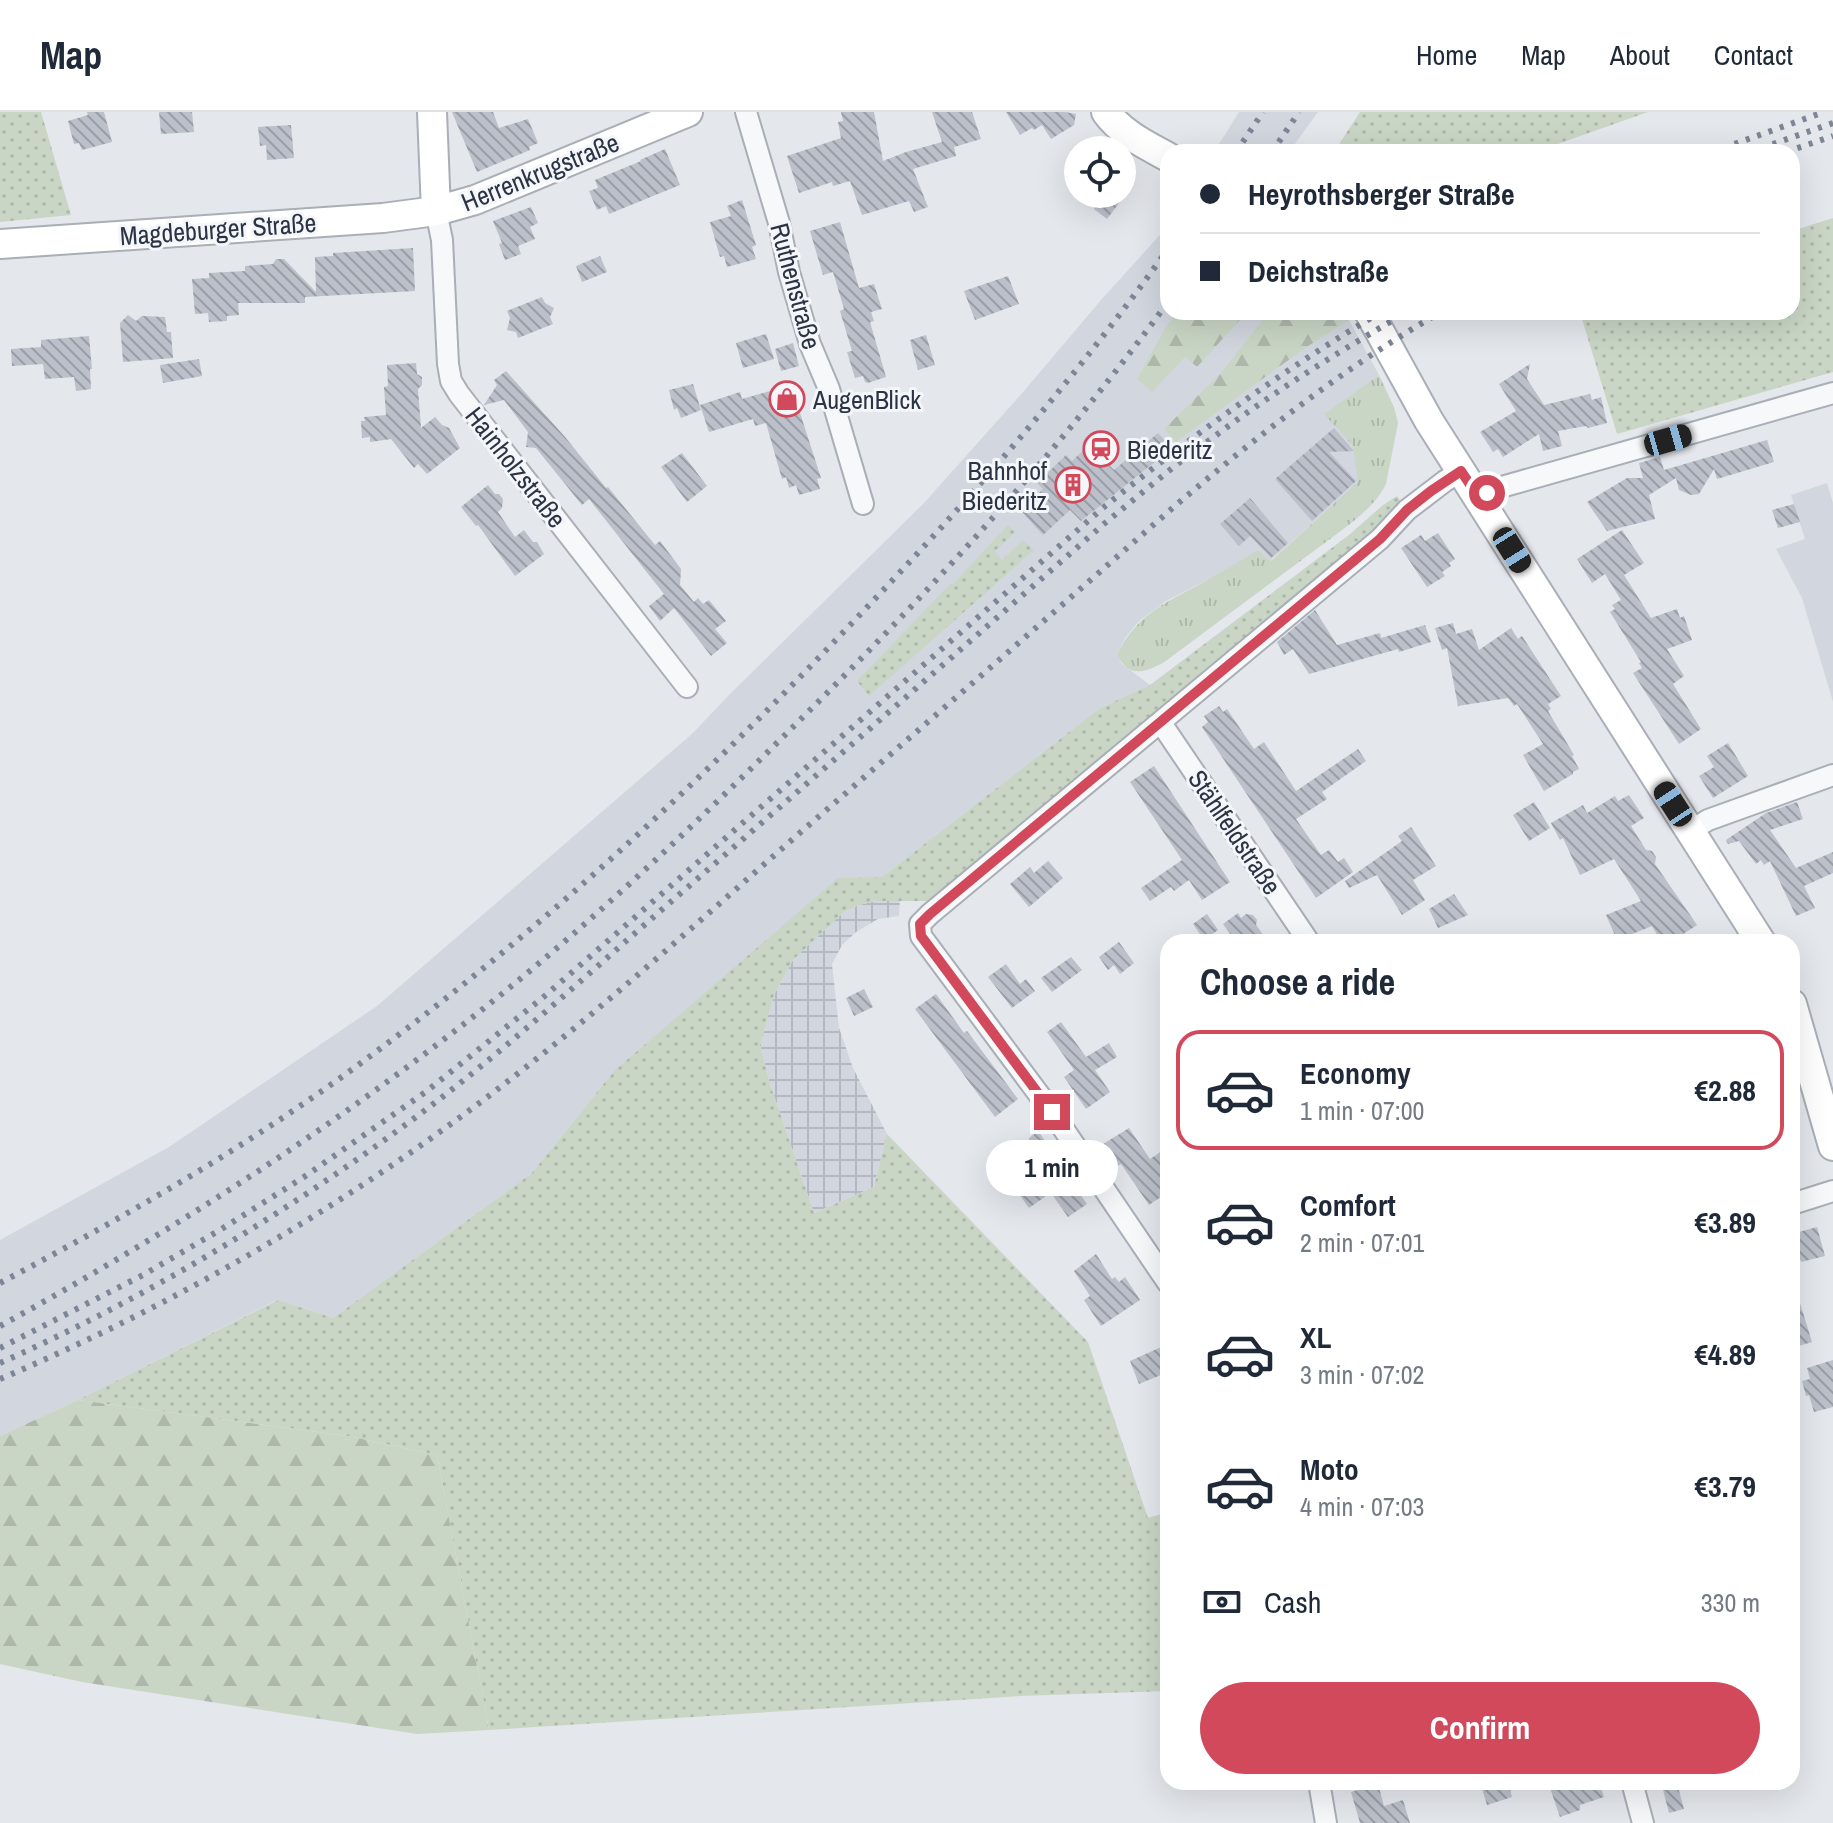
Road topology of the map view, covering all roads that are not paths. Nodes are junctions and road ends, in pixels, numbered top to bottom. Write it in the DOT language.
graph roads {
  1 [pos="432,112"];
  2 [pos="688,112"];
  3 [pos="746,112"];
  4 [pos="1106,112"];
  5 [pos="1160,153"];
  6 [pos="436,211"];
  7 [pos="0,244"];
  8 [pos="1373,320"];
  9 [pos="1833,393"];
  10 [pos="1461,471"];
  11 [pos="1479,498"];
  12 [pos="863,504"];
  13 [pos="687,687"];
  14 [pos="1161,723"];
  15 [pos="1833,775"];
  16 [pos="1690,831"];
  17 [pos="1304,934"];
  18 [pos="1756,934"];
  19 [pos="1800,1032"];
  20 [pos="1833,1146"];
  21 [pos="1833,1191"];
  22 [pos="1800,1201"];
  23 [pos="1160,1271"];
  24 [pos="1320,1790"];
  25 [pos="1634,1790"];
  26 [pos="1326,1823"];
  27 [pos="1643,1823"];
  1 -- 6 [label="street"];
  2 -- 6 [label="street, Herrenkrugstraße"];
  3 -- 12 [label="street, Ruthenstraße"];
  4 -- 5 [label="street"];
  6 -- 7 [label="street, Magdeburger Straße"];
  6 -- 13 [label="street, Hainholzstraße"];
  8 -- 10 [label="street"];
  9 -- 11 [label="street"];
  10 -- 11 [label="street"];
  10 -- 14 [label="street"];
  11 -- 16 [label="street"];
  14 -- 17 [label="street, Stählfeldstraße"];
  14 -- 23 [label="street"];
  15 -- 16 [label="street"];
  16 -- 18 [label="street"];
  19 -- 20 [label="street"];
  21 -- 22 [label="street"];
  24 -- 26 [label="street"];
  25 -- 27 [label="street"];
}
